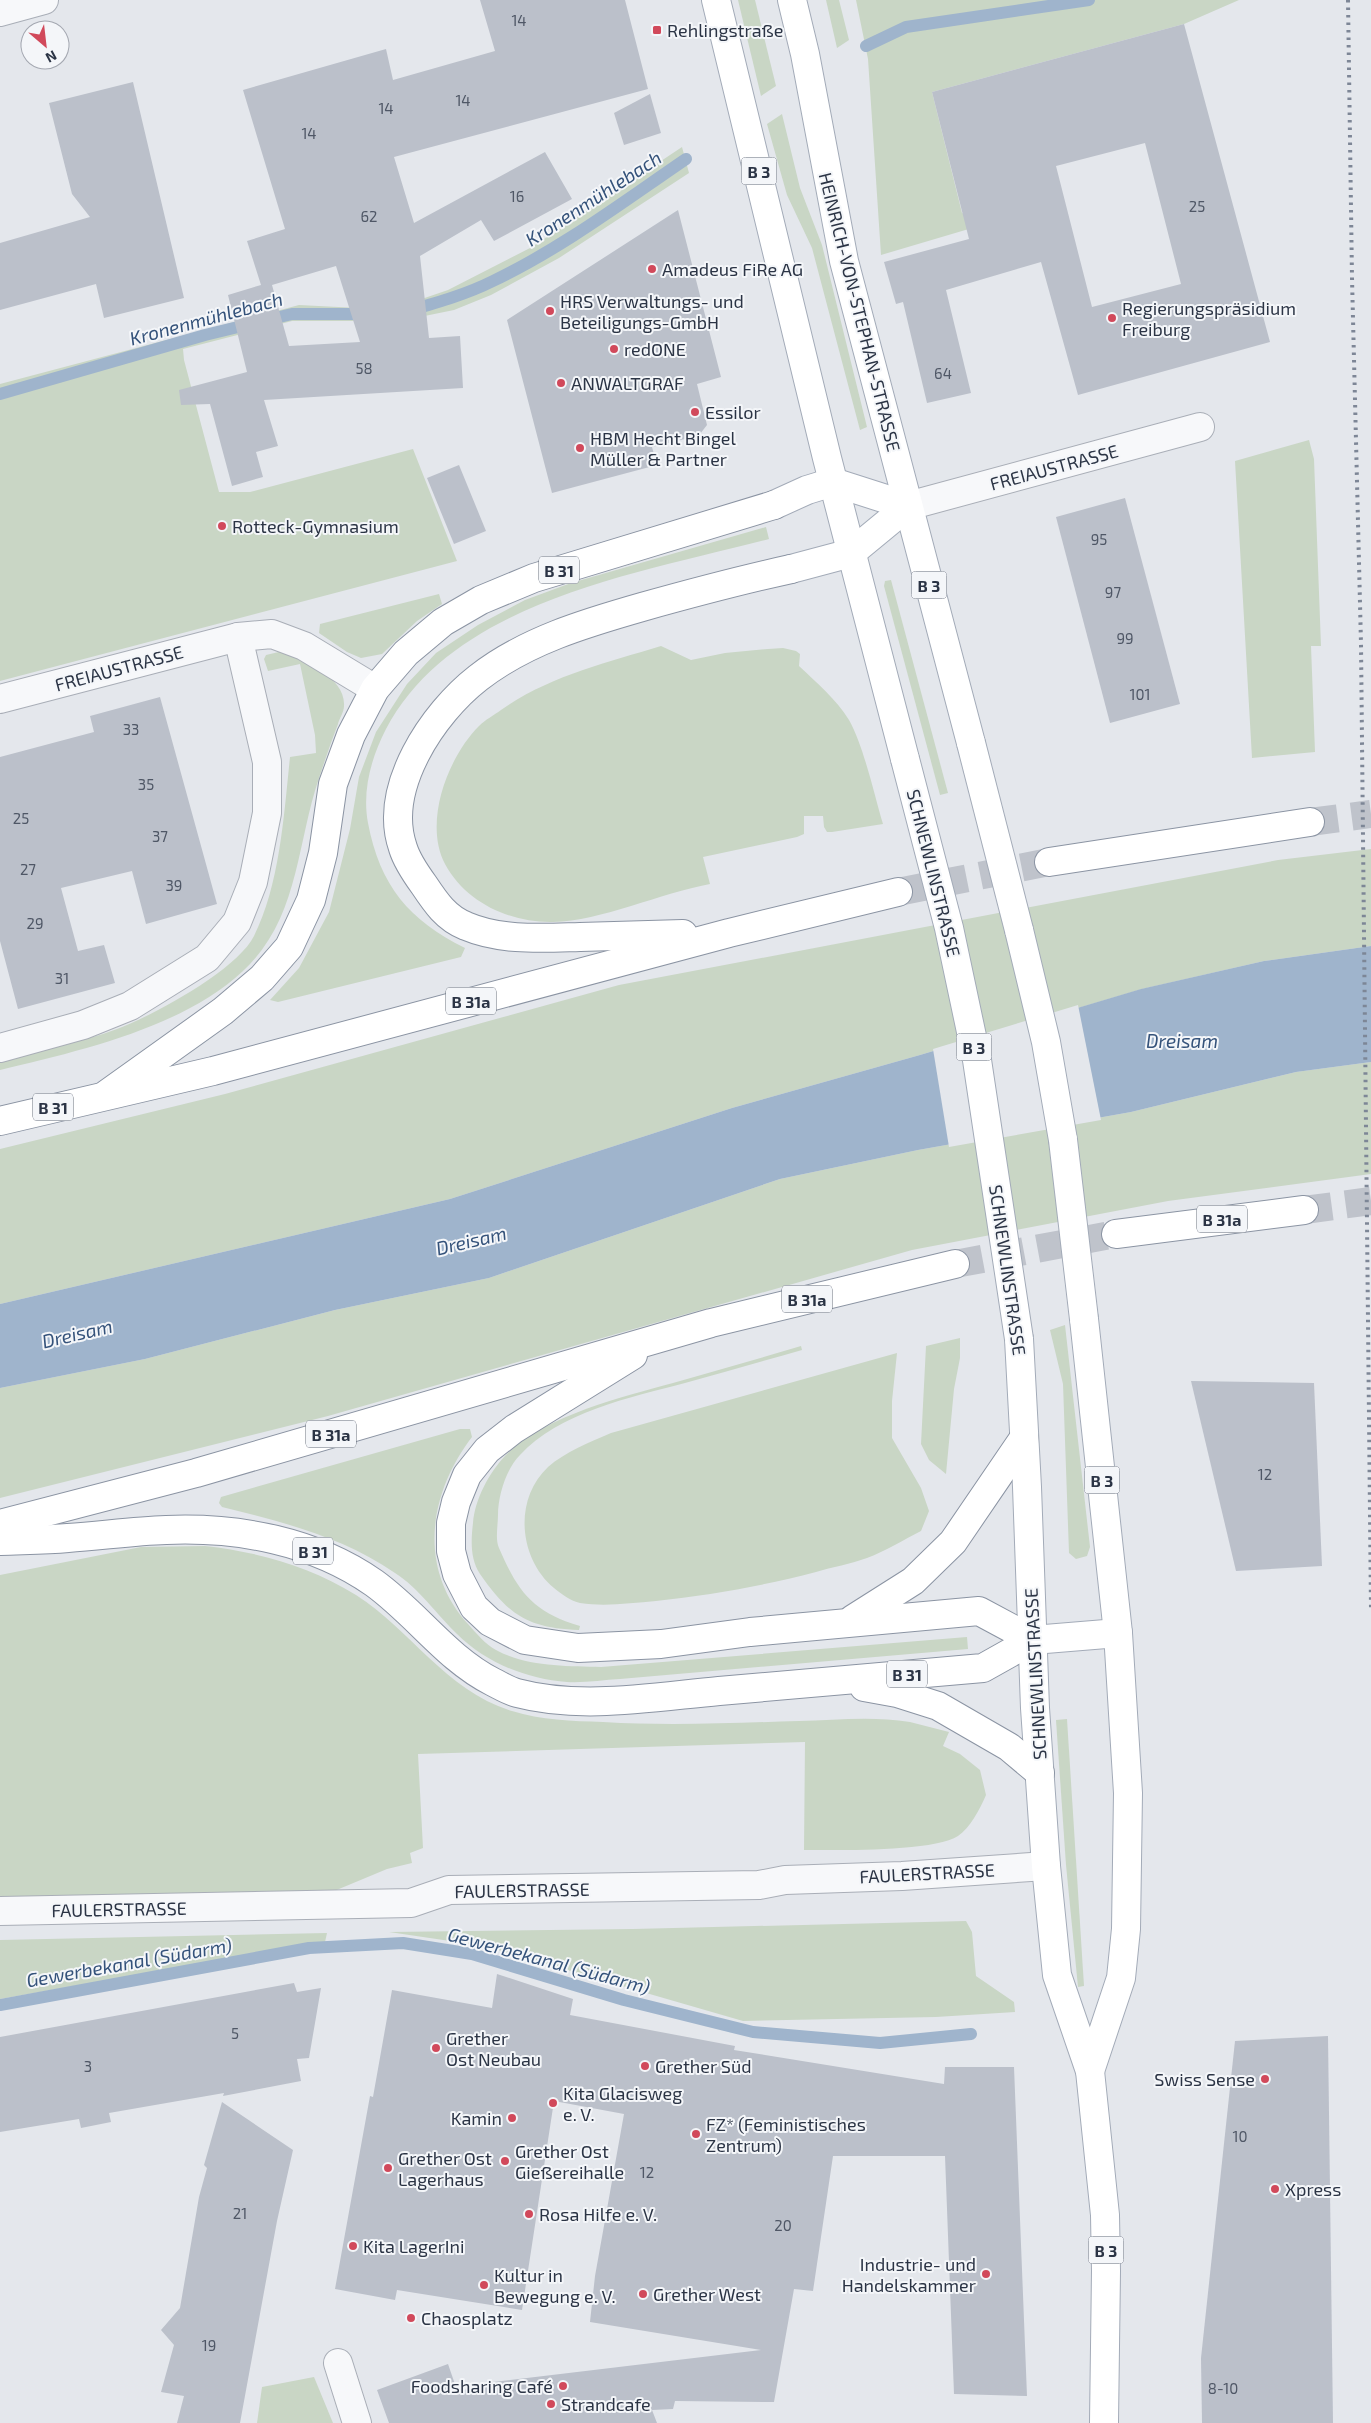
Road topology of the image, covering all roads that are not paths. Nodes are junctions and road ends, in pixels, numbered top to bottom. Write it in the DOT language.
graph roads {
  1 [pos="44,0"];
  2 [pos="716,0"];
  3 [pos="792,0"];
  4 [pos="0,12"];
  5 [pos="1200,427"];
  6 [pos="833,482"];
  7 [pos="908,506"];
  8 [pos="851,553"];
  9 [pos="238,637"];
  10 [pos="375,690"];
  11 [pos="0,699"];
  12 [pos="1310,822"];
  13 [pos="1049,862"];
  14 [pos="898,892"];
  15 [pos="729,933"];
  16 [pos="0,1048"];
  17 [pos="107,1094"];
  18 [pos="0,1121"];
  19 [pos="1304,1210"];
  20 [pos="1116,1234"];
  21 [pos="955,1264"];
  22 [pos="660,1338"];
  23 [pos="1024,1438"];
  24 [pos="0,1524"];
  25 [pos="0,1541"];
  26 [pos="850,1622"];
  27 [pos="1118,1633"];
  28 [pos="1033,1640"];
  29 [pos="831,1681"];
  30 [pos="1040,1773"];
  31 [pos="1046,1866"];
  32 [pos="0,1911"];
  33 [pos="1090,2071"];
  34 [pos="338,2363"];
  35 [pos="357,2423"];
  36 [pos="1104,2423"];
  1 -- 4 [label="street"];
  2 -- 6 [label="main road, B 3"];
  3 -- 7 [label="main road, HEINRICH-VON-STEPHAN-STRASSE / B 3"];
  5 -- 7 [label="street, FREIAUSTRASSE"];
  6 -- 7 [label="main road"];
  6 -- 8 [label="main road, SCHNEWLINSTRASSE / B 3"];
  6 -- 10 [label="main road, B 31"];
  7 -- 8 [label="main road"];
  7 -- 27 [label="main road, SCHNEWLINSTRASSE / B 3, bridge"];
  8 -- 15 [label="main road"];
  8 -- 23 [label="main road, SCHNEWLINSTRASSE / B 3, bridge"];
  9 -- 10 [label="street, FREIAUSTRASSE"];
  9 -- 11 [label="street, FREIAUSTRASSE"];
  9 -- 16 [label="street"];
  10 -- 17 [label="main road, B 31"];
  12 -- 13 [label="main road"];
  14 -- 15 [label="main road, B 31a"];
  15 -- 17 [label="main road, B 31a"];
  17 -- 18 [label="main road, B 31"];
  19 -- 20 [label="main road, B 31a"];
  21 -- 22 [label="main road, B 31a"];
  22 -- 24 [label="main road, B 31a"];
  22 -- 26 [label="main road"];
  23 -- 26 [label="main road"];
  23 -- 28 [label="main road, SCHNEWLINSTRASSE / B 3"];
  25 -- 29 [label="main road, B 31"];
  26 -- 28 [label="main road"];
  27 -- 28 [label="main road"];
  27 -- 33 [label="main road, SCHNEWLINSTRASSE / B 3"];
  28 -- 29 [label="main road, B 31"];
  28 -- 30 [label="main road, SCHNEWLINSTRASSE / B 3"];
  29 -- 30 [label="main road"];
  30 -- 31 [label="main road, SCHNEWLINSTRASSE / B 3"];
  31 -- 32 [label="street, FAULERSTRASSE"];
  31 -- 33 [label="main road, SCHNEWLINSTRASSE / B 3"];
  33 -- 36 [label="main road, SCHNEWLINSTRASSE / B 3"];
  34 -- 35 [label="street"];
}
